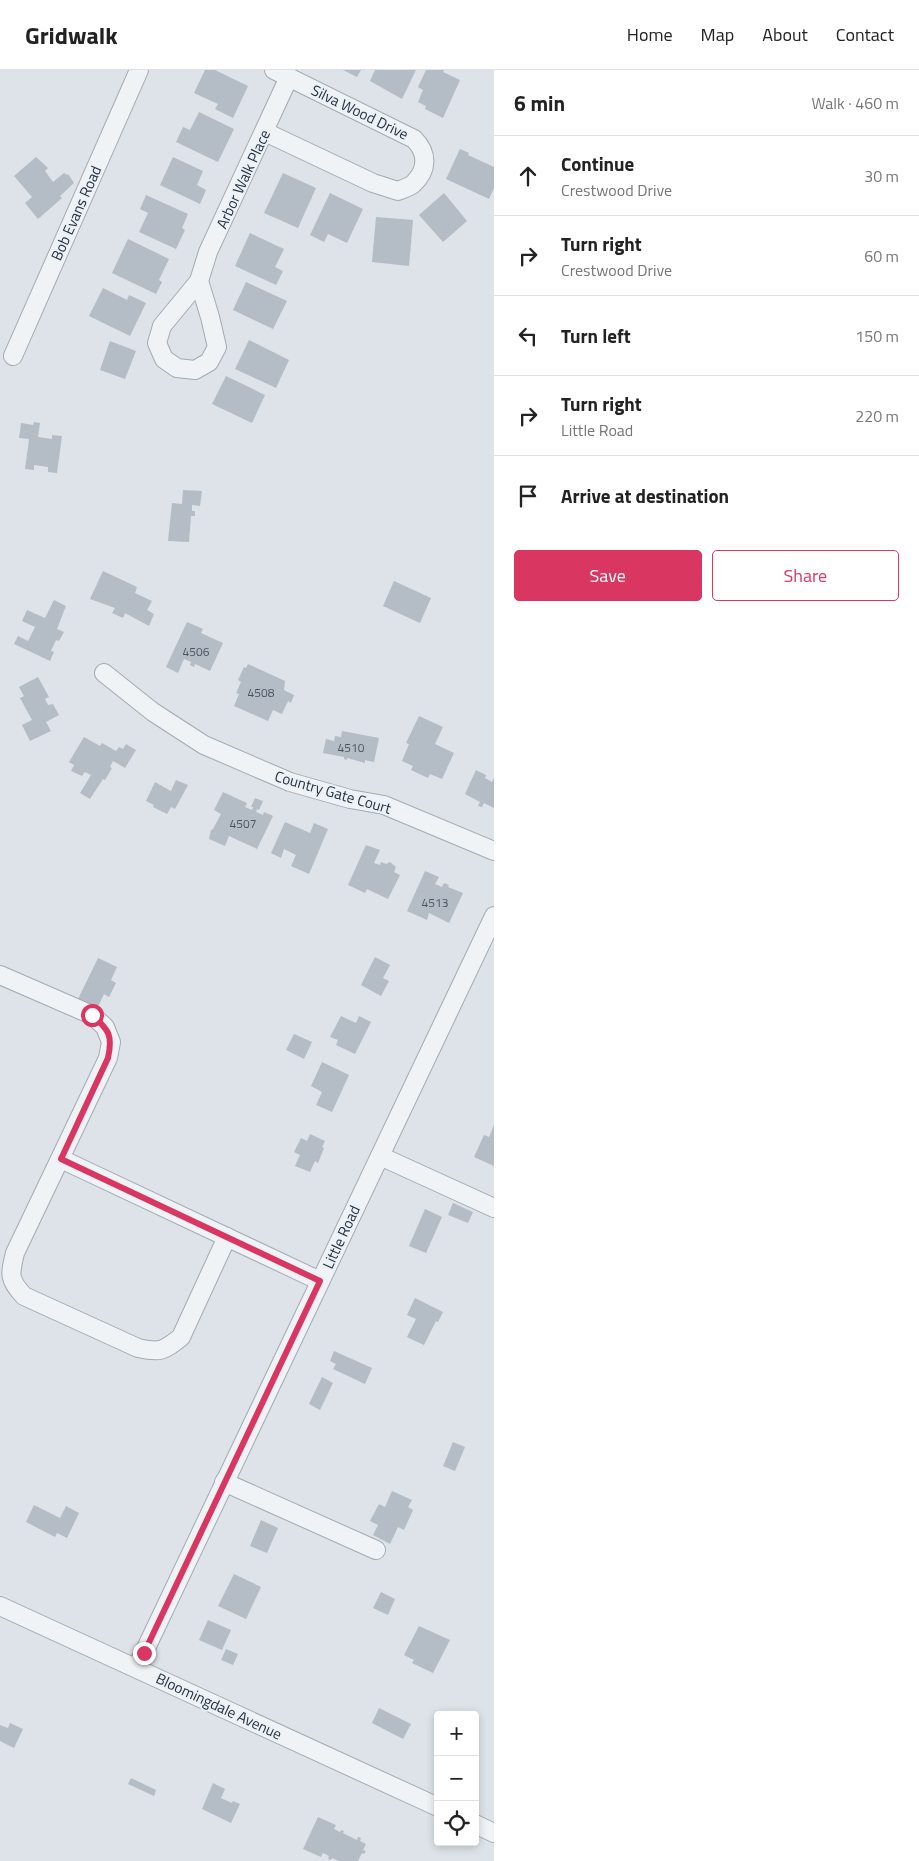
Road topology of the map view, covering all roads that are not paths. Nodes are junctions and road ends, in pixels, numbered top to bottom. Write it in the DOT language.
graph roads {
  1 [pos="139,70"];
  2 [pos="282,74"];
  3 [pos="265,132"];
  4 [pos="198,281"];
  5 [pos="13,356"];
  6 [pos="104,673"];
  7 [pos="494,851"];
  8 [pos="494,916"];
  9 [pos="0,975"];
  10 [pos="380,1156"];
  11 [pos="61,1159"];
  12 [pos="494,1208"];
  13 [pos="227,1237"];
  14 [pos="320,1281"];
  15 [pos="224,1482"];
  16 [pos="376,1550"];
  17 [pos="0,1606"];
  18 [pos="137,1667"];
  19 [pos="434,1805"];
  20 [pos="479,1826"];
  21 [pos="494,1833"];
  1 -- 5 [label="street, Bob Evans Road"];
  2 -- 3 [label="street, Arbor Walk Place"];
  2 -- 3 [label="street, Silva Wood Drive"];
  3 -- 4 [label="street, Arbor Walk Place"];
  4 -- 4 [label="street, Arbor Walk Place"];
  6 -- 7 [label="street, Country Gate Court"];
  8 -- 10 [label="street, Little Road"];
  9 -- 11 [label="street"];
  10 -- 12 [label="street"];
  10 -- 14 [label="street, Little Road"];
  11 -- 13 [label="street"];
  11 -- 13 [label="street"];
  13 -- 14 [label="street"];
  14 -- 15 [label="street, Little Road"];
  15 -- 16 [label="street"];
  15 -- 18 [label="street, Little Road"];
  17 -- 18 [label="street, Bloomingdale Avenue"];
  18 -- 19 [label="street, Bloomingdale Avenue"];
  20 -- 21 [label="street"];
}
